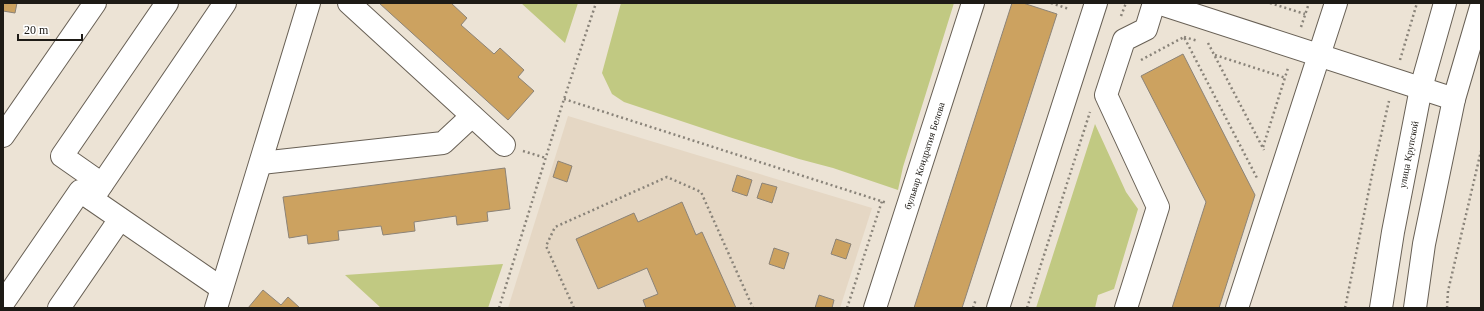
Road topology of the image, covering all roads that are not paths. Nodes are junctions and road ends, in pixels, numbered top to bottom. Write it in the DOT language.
graph roads {
  1 [pos="95,3"];
  2 [pos="167,3"];
  3 [pos="225,3"];
  4 [pos="309,3"];
  5 [pos="349,3"];
  6 [pos="973,3"];
  7 [pos="1096,3"];
  8 [pos="1154,3"];
  9 [pos="1158,3"];
  10 [pos="1336,3"];
  11 [pos="1445,3"];
  12 [pos="1481,8"];
  13 [pos="1319,55"];
  14 [pos="1421,88"];
  15 [pos="1454,99"];
  16 [pos="472,116"];
  17 [pos="3,136"];
  18 [pos="504,145"];
  19 [pos="261,163"];
  20 [pos="97,191"];
  21 [pos="120,218"];
  22 [pos="219,298"];
  23 [pos="3,303"];
  24 [pos="59,308"];
  25 [pos="875,308"];
  26 [pos="998,308"];
  27 [pos="1126,308"];
  28 [pos="1237,308"];
  29 [pos="1381,308"];
  30 [pos="1415,308"];
  1 -- 17 [label="main road"];
  2 -- 20 [label="main road"];
  3 -- 20 [label="main road"];
  4 -- 19 [label="main road"];
  5 -- 16 [label="main road"];
  6 -- 25 [label="main road, бульвар Кондратия Белова"];
  7 -- 26 [label="main road"];
  8 -- 27 [label="main road"];
  9 -- 13 [label="main road"];
  10 -- 13 [label="main road"];
  11 -- 14 [label="main road, улица Крупской"];
  12 -- 15 [label="main road"];
  13 -- 14 [label="main road"];
  13 -- 28 [label="main road"];
  14 -- 15 [label="main road"];
  14 -- 29 [label="main road, улица Крупской"];
  15 -- 30 [label="main road"];
  16 -- 18 [label="main road"];
  16 -- 19 [label="main road"];
  19 -- 22 [label="main road"];
  20 -- 21 [label="main road"];
  20 -- 23 [label="main road"];
  21 -- 22 [label="main road"];
  21 -- 24 [label="main road"];
}
